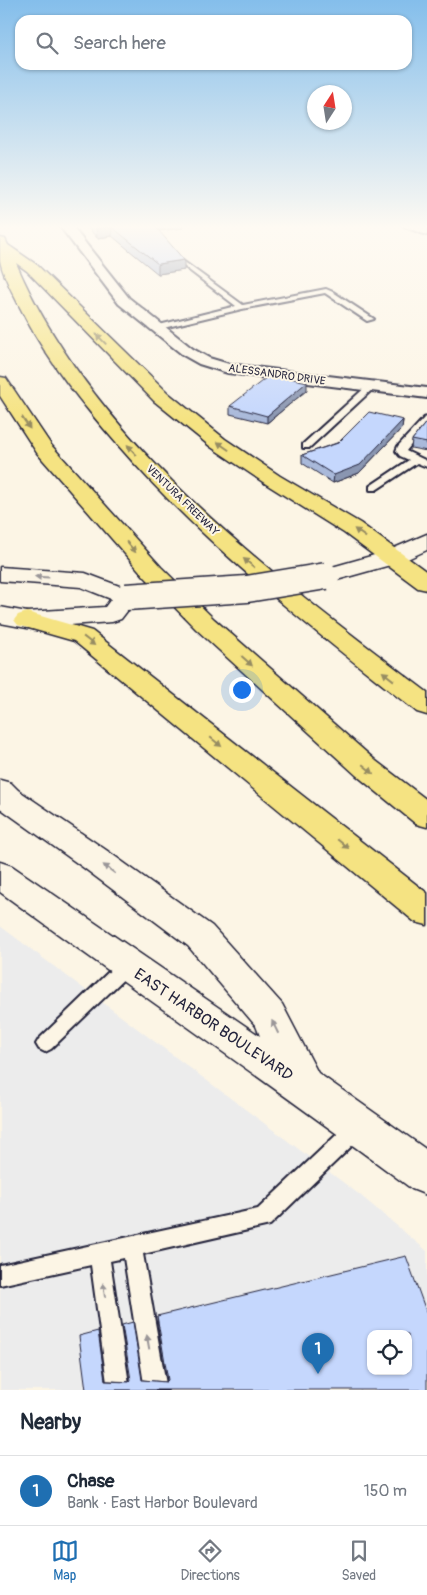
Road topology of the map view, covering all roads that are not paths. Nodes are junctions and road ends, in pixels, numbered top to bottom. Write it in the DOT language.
graph roads {
  1 [pos="21,290"];
  2 [pos="54,290"];
  3 [pos="113,290"];
  4 [pos="219,290"];
  5 [pos="242,307"];
  6 [pos="370,319"];
  7 [pos="158,328"];
  8 [pos="0,382"];
  9 [pos="372,386"];
  10 [pos="427,393"];
  11 [pos="427,420"];
  12 [pos="306,446"];
  13 [pos="415,460"];
  14 [pos="427,464"];
  15 [pos="373,488"];
  16 [pos="427,541"];
  17 [pos="392,557"];
  18 [pos="0,574"];
  19 [pos="427,583"];
  20 [pos="119,605"];
  21 [pos="9,620"];
  22 [pos="427,706"];
  23 [pos="0,791"];
  24 [pos="427,816"];
  25 [pos="0,876"];
  26 [pos="427,912"];
  27 [pos="128,965"];
  28 [pos="45,1044"];
  29 [pos="304,1086"];
  30 [pos="359,1126"];
  31 [pos="427,1175"];
  32 [pos="132,1247"];
  33 [pos="99,1254"];
  34 [pos="0,1275"];
  35 [pos="119,1390"];
  36 [pos="156,1390"];
  22 -- 1 [label="highway, VENTURA FREEWAY, one-way"];
  17 -- 2 [label="highway, one-way"];
  3 -- 7 [label="street, ALESSANDRO DRIVE"];
  4 -- 5 [label="lane"];
  5 -- 6 [label="lane"];
  5 -- 7 [label="lane"];
  7 -- 9 [label="street, ALESSANDRO DRIVE"];
  8 -- 24 [label="highway, one-way"];
  9 -- 10 [label="street, ALESSANDRO DRIVE"];
  9 -- 12 [label="lane"];
  11 -- 13 [label="lane"];
  13 -- 14 [label="lane"];
  13 -- 15 [label="lane"];
  16 -- 17 [label="main road"];
  17 -- 19 [label="highway"];
  17 -- 20 [label="main road, bridge"];
  20 -- 18 [label="main road, one-way"];
  20 -- 21 [label="main road"];
  21 -- 26 [label="highway, one-way"];
  29 -- 23 [label="main road, one-way"];
  25 -- 27 [label="main road, EAST HARBOR BOULEVARD"];
  27 -- 28 [label="lane"];
  27 -- 29 [label="main road, EAST HARBOR BOULEVARD"];
  29 -- 30 [label="main road, EAST HARBOR BOULEVARD"];
  30 -- 31 [label="main road, EAST HARBOR BOULEVARD"];
  30 -- 32 [label="lane"];
  32 -- 33 [label="lane"];
  36 -- 32 [label="lane, one-way"];
  33 -- 34 [label="lane"];
  35 -- 33 [label="lane, one-way"];
}
